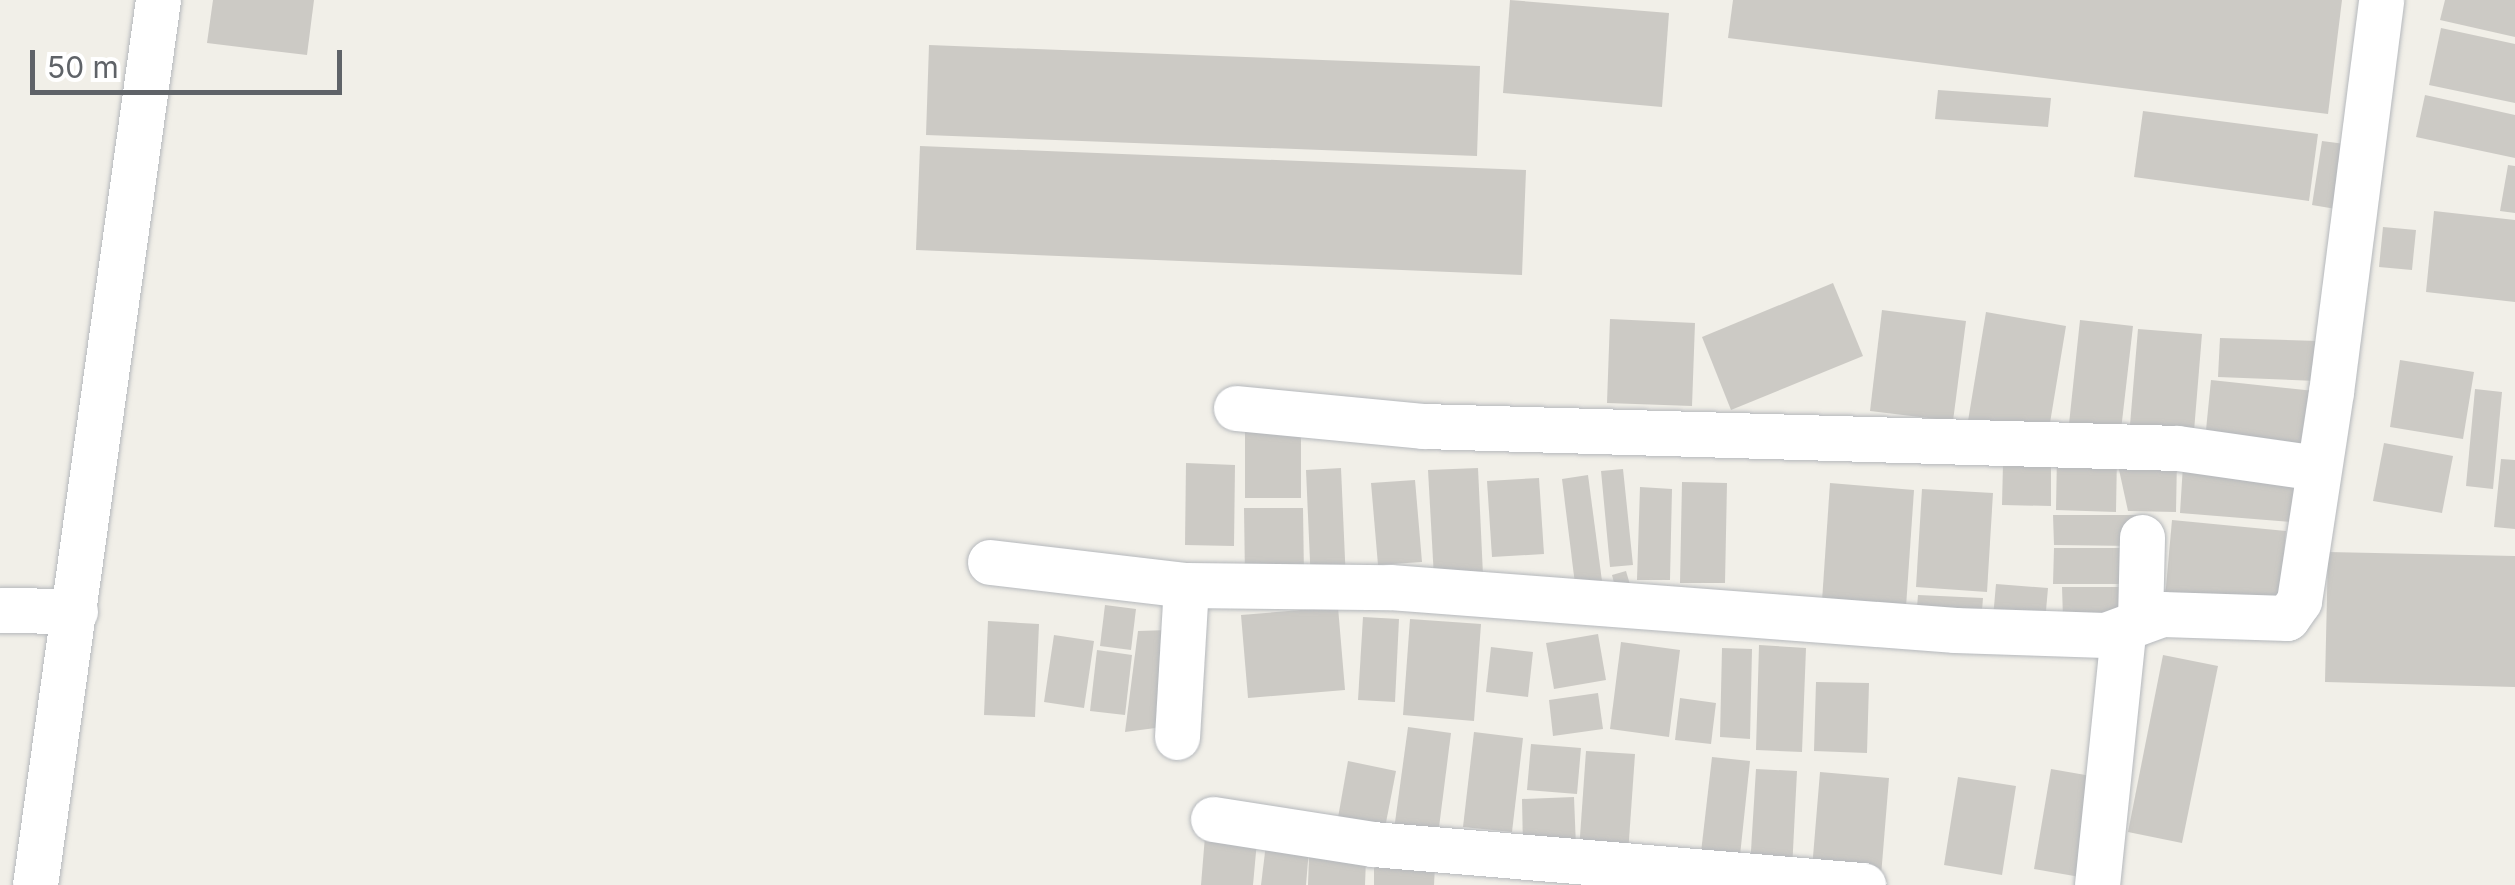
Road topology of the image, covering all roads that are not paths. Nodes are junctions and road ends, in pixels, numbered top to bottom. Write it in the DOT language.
graph roads {
  1 [pos="158,0"];
  2 [pos="2381,0"];
  3 [pos="1236,408"];
  4 [pos="2316,468"];
  5 [pos="2142,537"];
  6 [pos="990,562"];
  7 [pos="1186,585"];
  8 [pos="0,610"];
  9 [pos="76,611"];
  10 [pos="2132,626"];
  11 [pos="1177,737"];
  12 [pos="1214,819"];
  13 [pos="35,885"];
  14 [pos="1863,885"];
  15 [pos="2097,885"];
  1 -- 9 [label="street"];
  2 -- 4 [label="street"];
  3 -- 4 [label="street"];
  4 -- 10 [label="street"];
  5 -- 10 [label="street"];
  6 -- 7 [label="street"];
  7 -- 10 [label="street"];
  7 -- 11 [label="street"];
  8 -- 9 [label="street"];
  9 -- 13 [label="street"];
  10 -- 15 [label="street"];
  12 -- 14 [label="street"];
}
